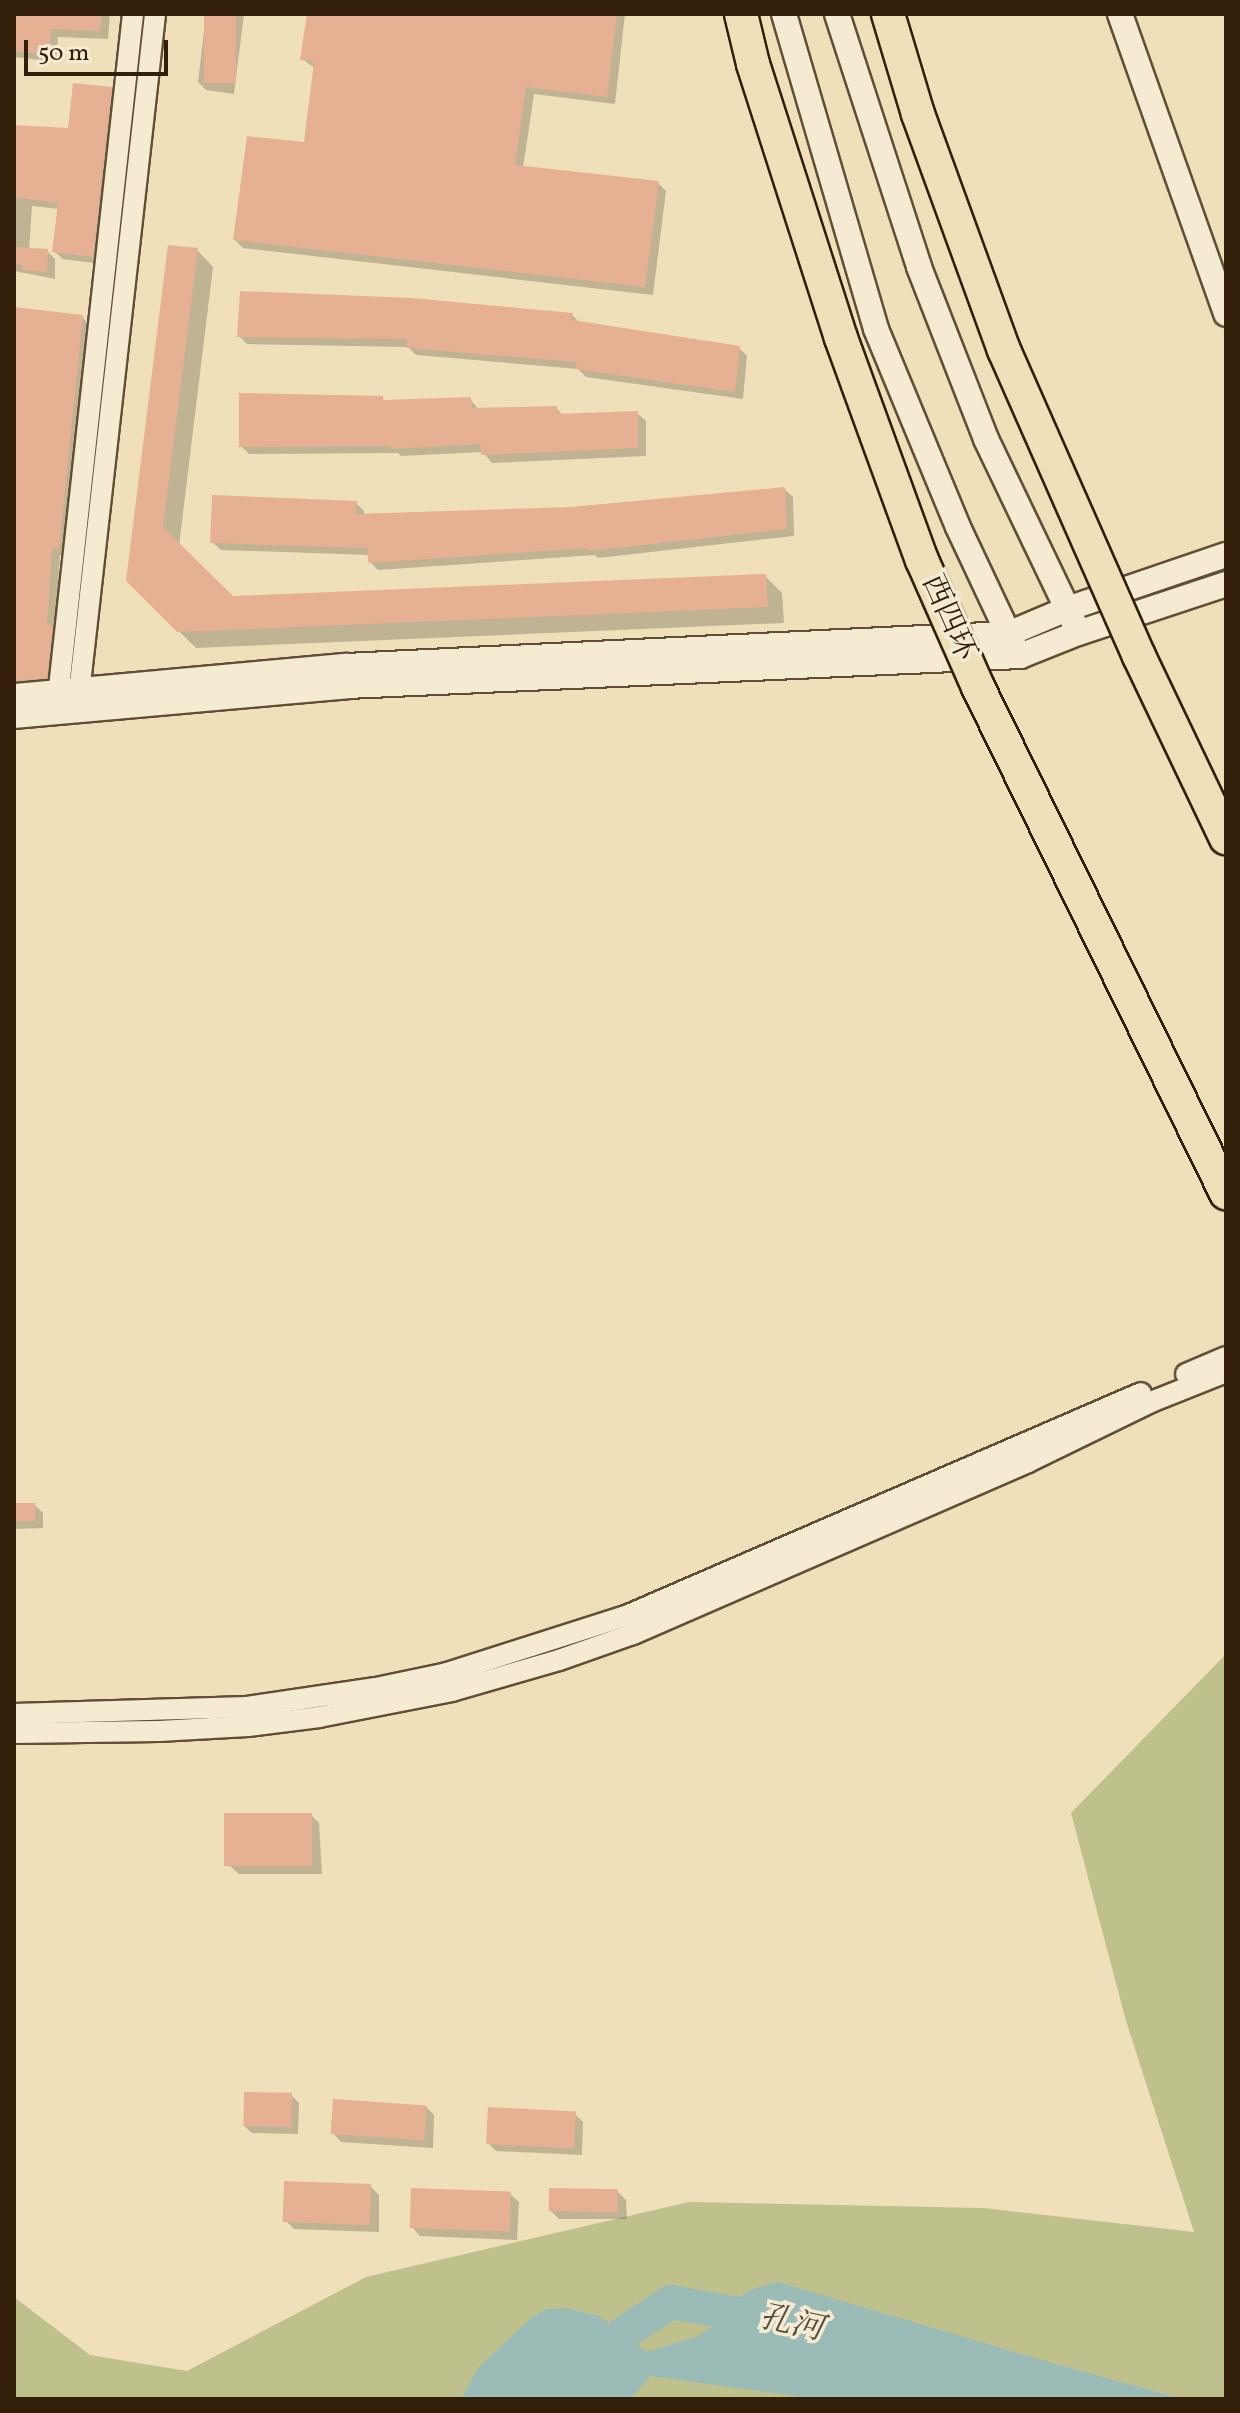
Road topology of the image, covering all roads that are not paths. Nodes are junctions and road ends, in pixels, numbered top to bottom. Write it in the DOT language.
graph roads {
  1 [pos="133,14"];
  2 [pos="155,14"];
  3 [pos="741,14"];
  4 [pos="784,14"];
  5 [pos="837,14"];
  6 [pos="888,14"];
  7 [pos="1120,14"];
  8 [pos="1226,314"];
  9 [pos="1226,555"];
  10 [pos="1226,584"];
  11 [pos="1067,609"];
  12 [pos="1078,633"];
  13 [pos="1008,634"];
  14 [pos="1020,656"];
  15 [pos="14,696"];
  16 [pos="68,701"];
  17 [pos="14,716"];
  18 [pos="1226,838"];
  19 [pos="1226,1193"];
  20 [pos="1226,1357"];
  21 [pos="1226,1372"];
  22 [pos="14,1714"];
  23 [pos="14,1733"];
  1 -- 16 [label="street"];
  2 -- 16 [label="street"];
  3 -- 19 [label="highway, 西四环, bridge"];
  4 -- 13 [label="street"];
  5 -- 11 [label="street"];
  6 -- 18 [label="highway, bridge"];
  7 -- 8 [label="street"];
  9 -- 11 [label="street"];
  10 -- 12 [label="street"];
  11 -- 12 [label="street"];
  11 -- 13 [label="street"];
  12 -- 14 [label="street"];
  13 -- 14 [label="street"];
  13 -- 16 [label="street"];
  14 -- 16 [label="street"];
  15 -- 16 [label="street"];
  16 -- 17 [label="street"];
  20 -- 22 [label="street"];
  21 -- 23 [label="street"];
}
